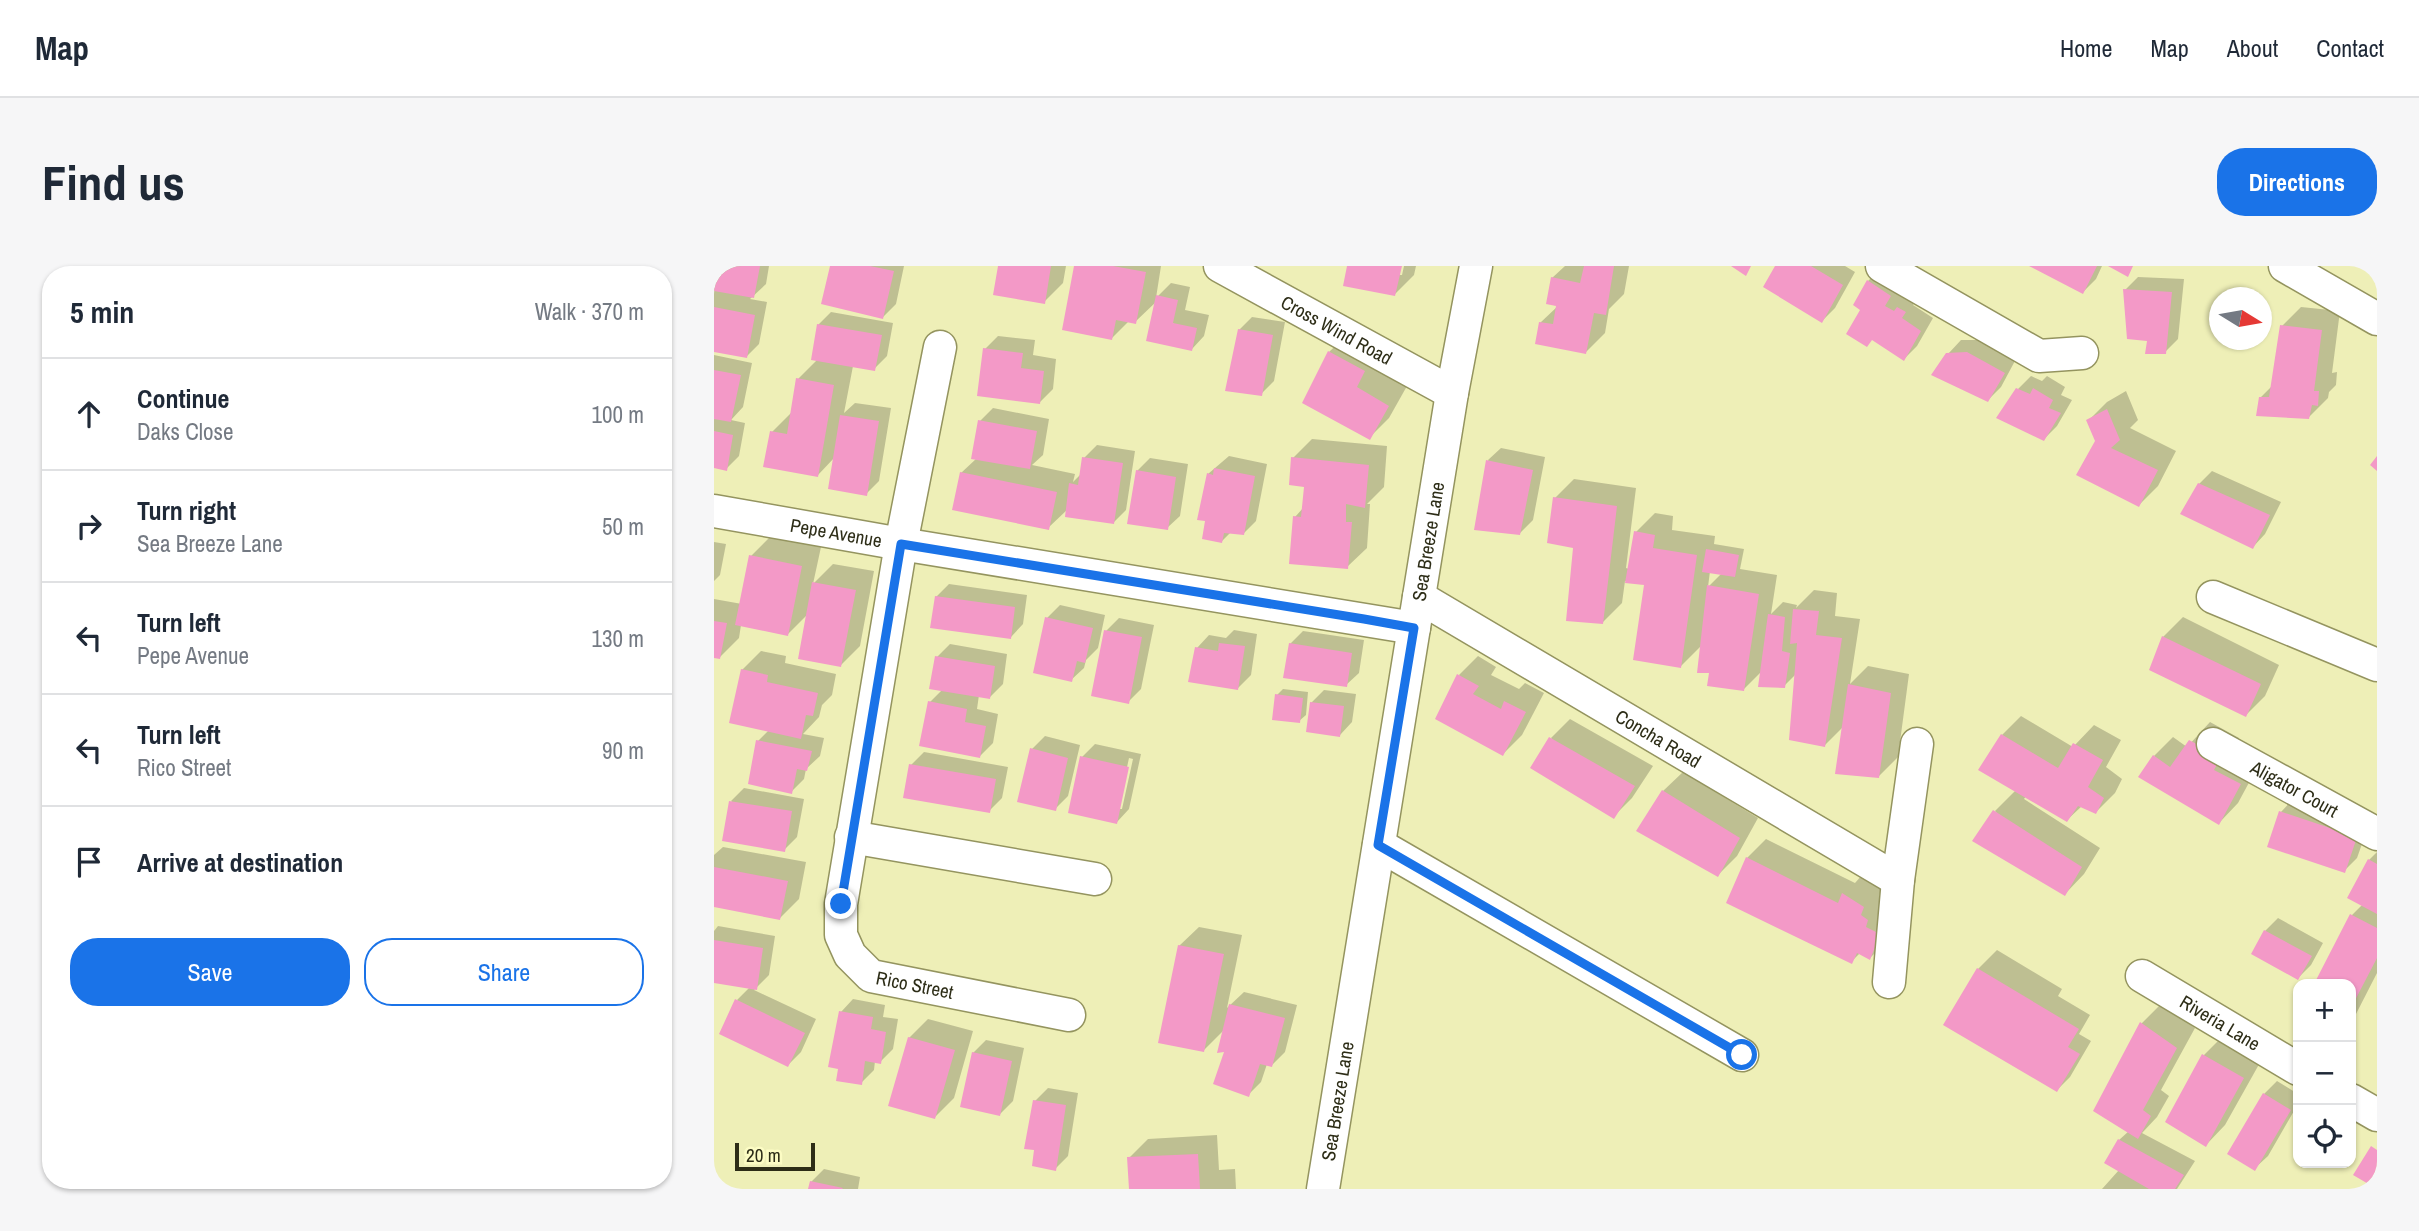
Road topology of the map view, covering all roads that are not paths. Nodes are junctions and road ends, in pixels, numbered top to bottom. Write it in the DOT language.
graph roads {
  1 [pos="1220,266"];
  2 [pos="1476,266"];
  3 [pos="1882,266"];
  4 [pos="2285,266"];
  5 [pos="2377,319"];
  6 [pos="940,347"];
  7 [pos="2082,354"];
  8 [pos="1452,393"];
  9 [pos="714,511"];
  10 [pos="901,544"];
  11 [pos="1419,597"];
  12 [pos="2213,597"];
  13 [pos="1414,628"];
  14 [pos="2377,665"];
  15 [pos="1917,744"];
  16 [pos="2213,744"];
  17 [pos="2377,835"];
  18 [pos="851,838"];
  19 [pos="1378,845"];
  20 [pos="1094,879"];
  21 [pos="1898,880"];
  22 [pos="2142,976"];
  23 [pos="1889,982"];
  24 [pos="1069,1015"];
  25 [pos="1742,1055"];
  26 [pos="2293,1066"];
  27 [pos="2356,1103"];
  28 [pos="2377,1115"];
  29 [pos="1323,1189"];
  1 -- 8 [label="street, Cross Wind Road"];
  2 -- 8 [label="street, Sea Breeze Lane"];
  3 -- 7 [label="street"];
  4 -- 5 [label="street"];
  6 -- 10 [label="street, Rico Street"];
  8 -- 11 [label="street, Sea Breeze Lane"];
  9 -- 10 [label="street, Pepe Avenue"];
  10 -- 13 [label="street, Pepe Avenue"];
  10 -- 18 [label="street, Rico Street"];
  11 -- 13 [label="street, Sea Breeze Lane"];
  11 -- 21 [label="street, Concha Road"];
  12 -- 14 [label="street"];
  13 -- 19 [label="street, Sea Breeze Lane"];
  15 -- 21 [label="street"];
  16 -- 17 [label="street, Aligator Court"];
  18 -- 20 [label="street"];
  18 -- 24 [label="street, Rico Street"];
  19 -- 25 [label="street"];
  19 -- 29 [label="street, Sea Breeze Lane"];
  21 -- 23 [label="street"];
  22 -- 26 [label="street, Riveria Lane"];
  27 -- 28 [label="street"];
}
